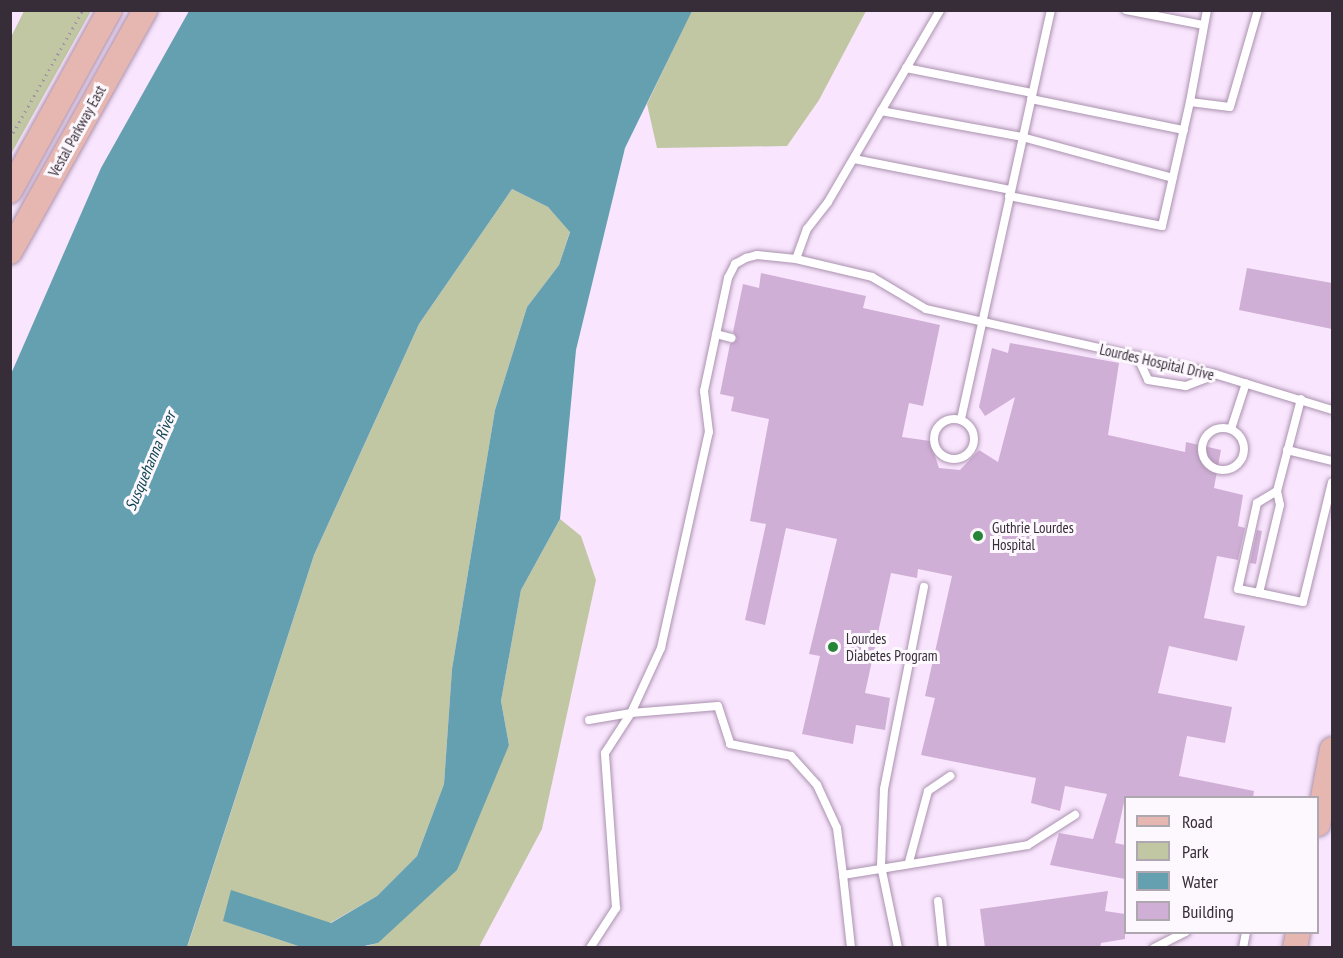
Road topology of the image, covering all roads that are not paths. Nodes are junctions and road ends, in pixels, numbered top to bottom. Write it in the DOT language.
graph roads {
  1 [pos="110,10"];
  2 [pos="145,10"];
  3 [pos="940,10"];
  4 [pos="1051,10"];
  5 [pos="1126,10"];
  6 [pos="1207,10"];
  7 [pos="1257,10"];
  8 [pos="1203,25"];
  9 [pos="906,68"];
  10 [pos="1031,96"];
  11 [pos="1190,102"];
  12 [pos="881,111"];
  13 [pos="1184,130"];
  14 [pos="1022,137"];
  15 [pos="854,159"];
  16 [pos="1173,178"];
  17 [pos="10,191"];
  18 [pos="1009,193"];
  19 [pos="10,252"];
  20 [pos="796,259"];
  21 [pos="980,323"];
  22 [pos="716,334"];
  23 [pos="731,338"];
  24 [pos="1137,356"];
  25 [pos="1215,374"];
  26 [pos="1246,383"];
  27 [pos="1301,399"];
  28 [pos="1332,410"];
  29 [pos="961,419"];
  30 [pos="1231,429"];
  31 [pos="1287,450"];
  32 [pos="1332,461"];
  33 [pos="1332,482"];
  34 [pos="1277,491"];
  35 [pos="924,587"];
  36 [pos="1259,593"];
  37 [pos="631,713"];
  38 [pos="589,720"];
  39 [pos="1332,749"];
  40 [pos="951,776"];
  41 [pos="1320,799"];
  42 [pos="1075,815"];
  43 [pos="909,862"];
  44 [pos="881,866"];
  45 [pos="843,875"];
  46 [pos="938,901"];
  47 [pos="1184,934"];
  48 [pos="590,948"];
  49 [pos="851,948"];
  50 [pos="898,948"];
  51 [pos="943,948"];
  52 [pos="1154,948"];
  1 -- 17 [label="main road, Vestal Parkway East"];
  2 -- 19 [label="main road, Vestal Parkway East"];
  3 -- 9 [label="lane"];
  4 -- 10 [label="lane"];
  5 -- 8 [label="lane"];
  6 -- 8 [label="lane"];
  7 -- 11 [label="lane"];
  8 -- 11 [label="lane"];
  9 -- 10 [label="lane"];
  9 -- 12 [label="lane"];
  10 -- 13 [label="lane"];
  10 -- 14 [label="lane"];
  11 -- 13 [label="lane"];
  12 -- 14 [label="lane"];
  12 -- 15 [label="lane"];
  13 -- 16 [label="lane"];
  14 -- 16 [label="lane"];
  14 -- 18 [label="lane"];
  15 -- 18 [label="lane"];
  15 -- 20 [label="lane"];
  16 -- 18 [label="lane"];
  18 -- 21 [label="lane"];
  20 -- 21 [label="lane, Lourdes Hospital Drive"];
  20 -- 22 [label="lane, Lourdes Hospital Drive"];
  21 -- 24 [label="lane, Lourdes Hospital Drive"];
  21 -- 29 [label="lane"];
  22 -- 23 [label="lane"];
  22 -- 37 [label="lane"];
  24 -- 25 [label="lane, Lourdes Hospital Drive"];
  24 -- 25 [label="lane"];
  25 -- 26 [label="lane, Lourdes Hospital Drive"];
  26 -- 27 [label="lane, Lourdes Hospital Drive"];
  26 -- 30 [label="lane"];
  27 -- 28 [label="lane, Lourdes Hospital Drive"];
  27 -- 31 [label="lane"];
  29 -- 29 [label="lane"];
  30 -- 30 [label="lane"];
  31 -- 32 [label="lane"];
  31 -- 34 [label="lane"];
  33 -- 36 [label="lane"];
  34 -- 36 [label="lane"];
  34 -- 36 [label="lane"];
  35 -- 44 [label="lane"];
  37 -- 38 [label="lane"];
  37 -- 45 [label="lane"];
  37 -- 48 [label="lane"];
  39 -- 41 [label="main road"];
  40 -- 43 [label="lane"];
  42 -- 43 [label="lane"];
  43 -- 44 [label="lane"];
  44 -- 45 [label="lane"];
  44 -- 50 [label="lane"];
  45 -- 49 [label="lane"];
  46 -- 51 [label="lane"];
  47 -- 52 [label="lane"];
}
